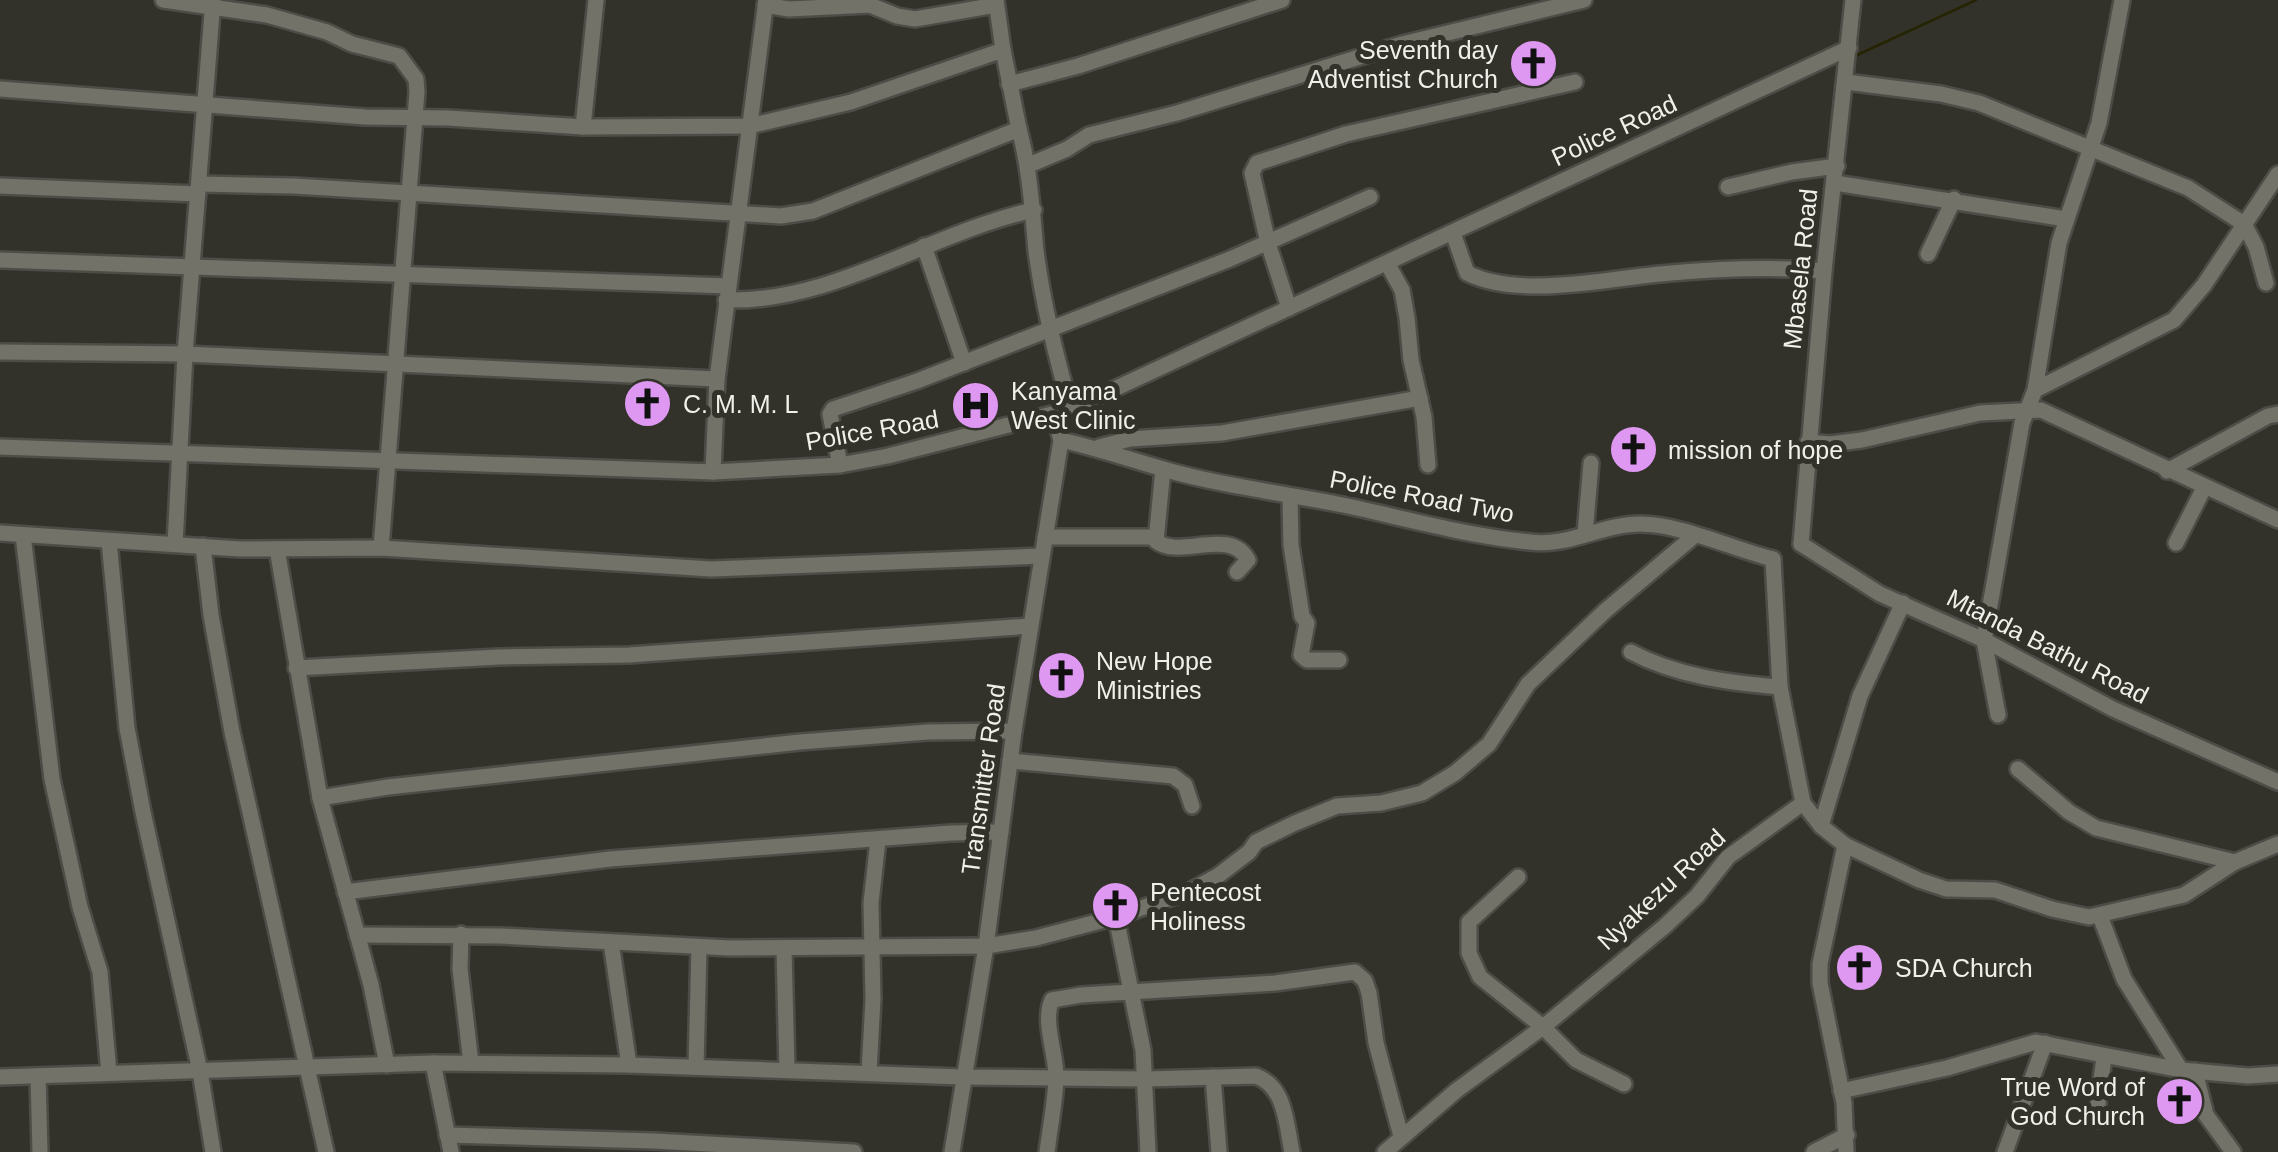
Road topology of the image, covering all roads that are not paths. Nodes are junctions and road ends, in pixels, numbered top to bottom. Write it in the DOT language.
graph roads {
  1 [pos="163,0"];
  2 [pos="596,0"];
  3 [pos="1282,0"];
  4 [pos="1584,0"];
  5 [pos="1853,0"];
  6 [pos="2122,0"];
  7 [pos="765,2"];
  8 [pos="213,3"];
  9 [pos="996,3"];
  10 [pos="1849,48"];
  11 [pos="1003,50"];
  12 [pos="1575,82"];
  13 [pos="1846,82"];
  14 [pos="1009,84"];
  15 [pos="0,89"];
  16 [pos="204,106"];
  17 [pos="416,117"];
  18 [pos="750,126"];
  19 [pos="583,127"];
  20 [pos="1020,129"];
  21 [pos="2091,151"];
  22 [pos="1029,165"];
  23 [pos="2278,174"];
  24 [pos="1836,175"];
  25 [pos="0,186"];
  26 [pos="1728,187"];
  27 [pos="199,189"];
  28 [pos="408,193"];
  29 [pos="1370,197"];
  30 [pos="1954,199"];
  31 [pos="1034,210"];
  32 [pos="738,213"];
  33 [pos="2066,219"];
  34 [pos="2244,224"];
  35 [pos="1453,233"];
  36 [pos="1268,243"];
  37 [pos="924,246"];
  38 [pos="1928,254"];
  39 [pos="0,260"];
  40 [pos="1387,264"];
  41 [pos="194,266"];
  42 [pos="1824,271"];
  43 [pos="401,274"];
  44 [pos="2266,283"];
  45 [pos="727,293"];
  46 [pos="1290,308"];
  47 [pos="1049,329"];
  48 [pos="0,352"];
  49 [pos="186,354"];
  50 [pos="396,362"];
  51 [pos="964,363"];
  52 [pos="717,379"];
  53 [pos="2035,390"];
  54 [pos="1420,398"];
  55 [pos="2027,408"];
  56 [pos="1062,412"];
  57 [pos="2278,414"];
  58 [pos="1061,440"];
  59 [pos="1808,442"];
  60 [pos="0,447"];
  61 [pos="1097,448"];
  62 [pos="180,452"];
  63 [pos="388,462"];
  64 [pos="1591,463"];
  65 [pos="840,464"];
  66 [pos="1428,465"];
  67 [pos="1163,469"];
  68 [pos="2167,471"];
  69 [pos="713,472"];
  70 [pos="2204,488"];
  71 [pos="1290,498"];
  72 [pos="2278,520"];
  73 [pos="0,534"];
  74 [pos="1585,534"];
  75 [pos="23,536"];
  76 [pos="1155,536"];
  77 [pos="1694,536"];
  78 [pos="1045,537"];
  79 [pos="109,542"];
  80 [pos="2176,543"];
  81 [pos="176,544"];
  82 [pos="1801,544"];
  83 [pos="203,546"];
  84 [pos="381,548"];
  85 [pos="277,549"];
  86 [pos="1042,556"];
  87 [pos="1773,559"];
  88 [pos="1237,572"];
  89 [pos="1902,603"];
  90 [pos="1030,626"];
  91 [pos="1984,640"];
  92 [pos="1631,652"];
  93 [pos="1340,660"];
  94 [pos="296,668"];
  95 [pos="1780,687"];
  96 [pos="1998,714"];
  97 [pos="1014,731"];
  98 [pos="1010,761"];
  99 [pos="2018,768"];
  100 [pos="2278,782"];
  101 [pos="320,798"];
  102 [pos="1804,804"];
  103 [pos="1192,806"];
  104 [pos="1821,826"];
  105 [pos="1001,832"];
  106 [pos="878,840"];
  107 [pos="2278,844"];
  108 [pos="1845,845"];
  109 [pos="2235,862"];
  110 [pos="1518,877"];
  111 [pos="344,892"];
  112 [pos="2100,916"];
  113 [pos="1116,917"];
  114 [pos="460,934"];
  115 [pos="358,935"];
  116 [pos="612,942"];
  117 [pos="870,945"];
  118 [pos="699,946"];
  119 [pos="986,946"];
  120 [pos="784,948"];
  121 [pos="1132,992"];
  122 [pos="1542,1028"];
  123 [pos="2045,1044"];
  124 [pos="2104,1057"];
  125 [pos="433,1063"];
  126 [pos="471,1063"];
  127 [pos="387,1064"];
  128 [pos="629,1065"];
  129 [pos="696,1067"];
  130 [pos="307,1069"];
  131 [pos="788,1070"];
  132 [pos="200,1071"];
  133 [pos="2188,1071"];
  134 [pos="109,1073"];
  135 [pos="869,1073"];
  136 [pos="2278,1074"];
  137 [pos="38,1076"];
  138 [pos="0,1077"];
  139 [pos="962,1077"];
  140 [pos="1212,1077"];
  141 [pos="1056,1078"];
  142 [pos="1146,1079"];
  143 [pos="1624,1084"];
  144 [pos="1841,1091"];
  145 [pos="2096,1120"];
  146 [pos="447,1135"];
  147 [pos="1401,1136"];
  148 [pos="1846,1144"];
  149 [pos="40,1152"];
  150 [pos="213,1152"];
  151 [pos="326,1152"];
  152 [pos="451,1152"];
  153 [pos="854,1152"];
  154 [pos="952,1152"];
  155 [pos="1047,1152"];
  156 [pos="1148,1152"];
  157 [pos="1218,1152"];
  158 [pos="1292,1152"];
  159 [pos="1385,1152"];
  160 [pos="1814,1152"];
  161 [pos="2005,1152"];
  162 [pos="2233,1152"];
  1 -- 8 [label="street"];
  2 -- 19 [label="street"];
  3 -- 14 [label="street"];
  4 -- 22 [label="street"];
  5 -- 10 [label="street, Mbasela Road"];
  6 -- 21 [label="street"];
  7 -- 9 [label="street"];
  7 -- 18 [label="street"];
  8 -- 16 [label="street"];
  8 -- 17 [label="street"];
  9 -- 11 [label="street, Transmitter Road"];
  10 -- 13 [label="street, Mbasela Road"];
  10 -- 35 [label="street, Police Road"];
  11 -- 14 [label="street, Transmitter Road"];
  11 -- 18 [label="street"];
  12 -- 36 [label="street"];
  13 -- 21 [label="street"];
  13 -- 24 [label="street, Mbasela Road"];
  14 -- 20 [label="street, Transmitter Road"];
  15 -- 16 [label="street"];
  16 -- 17 [label="street"];
  16 -- 27 [label="street"];
  17 -- 19 [label="street"];
  17 -- 28 [label="street"];
  18 -- 19 [label="street"];
  18 -- 32 [label="street"];
  20 -- 22 [label="street, Transmitter Road"];
  20 -- 32 [label="street"];
  21 -- 33 [label="street"];
  21 -- 34 [label="street"];
  22 -- 31 [label="street, Transmitter Road"];
  23 -- 34 [label="street"];
  24 -- 26 [label="street"];
  24 -- 30 [label="street"];
  24 -- 42 [label="street, Mbasela Road"];
  25 -- 27 [label="street"];
  27 -- 28 [label="street"];
  27 -- 41 [label="street"];
  28 -- 32 [label="street"];
  28 -- 43 [label="street"];
  29 -- 36 [label="street"];
  30 -- 33 [label="street"];
  30 -- 38 [label="street"];
  31 -- 37 [label="street"];
  31 -- 47 [label="street, Transmitter Road"];
  32 -- 45 [label="street"];
  33 -- 53 [label="street"];
  34 -- 44 [label="street"];
  34 -- 53 [label="street"];
  35 -- 40 [label="street, Police Road"];
  35 -- 42 [label="street"];
  36 -- 46 [label="street"];
  36 -- 47 [label="street"];
  37 -- 45 [label="street"];
  37 -- 51 [label="street"];
  39 -- 41 [label="street"];
  40 -- 46 [label="street, Police Road"];
  40 -- 54 [label="street"];
  41 -- 43 [label="street"];
  41 -- 49 [label="street"];
  42 -- 59 [label="street, Mbasela Road"];
  43 -- 45 [label="street"];
  43 -- 50 [label="street"];
  45 -- 52 [label="street"];
  46 -- 56 [label="street, Police Road"];
  47 -- 51 [label="street"];
  47 -- 56 [label="street, Transmitter Road"];
  48 -- 49 [label="street"];
  49 -- 50 [label="street"];
  49 -- 62 [label="street"];
  50 -- 52 [label="street"];
  50 -- 63 [label="street"];
  51 -- 65 [label="street"];
  52 -- 69 [label="street"];
  53 -- 55 [label="street"];
  54 -- 61 [label="street"];
  54 -- 66 [label="street"];
  55 -- 59 [label="street"];
  55 -- 68 [label="street"];
  55 -- 91 [label="street"];
  56 -- 58 [label="street, Transmitter Road"];
  56 -- 65 [label="street, Police Road"];
  57 -- 68 [label="street"];
  58 -- 61 [label="street, Police Road Two"];
  58 -- 78 [label="street, Transmitter Road"];
  59 -- 82 [label="street, Mbasela Road"];
  60 -- 62 [label="street, Police Road"];
  61 -- 67 [label="street, Police Road Two"];
  62 -- 63 [label="street, Police Road"];
  62 -- 81 [label="street"];
  63 -- 69 [label="street, Police Road"];
  63 -- 84 [label="street"];
  64 -- 74 [label="street"];
  65 -- 69 [label="street, Police Road"];
  67 -- 71 [label="street, Police Road Two"];
  67 -- 76 [label="street"];
  68 -- 70 [label="street"];
  70 -- 72 [label="street"];
  70 -- 80 [label="street"];
  71 -- 74 [label="street, Police Road Two"];
  71 -- 93 [label="street"];
  73 -- 75 [label="street"];
  74 -- 77 [label="street, Police Road Two"];
  75 -- 79 [label="street"];
  75 -- 134 [label="street"];
  76 -- 78 [label="street"];
  76 -- 88 [label="street"];
  77 -- 87 [label="street, Police Road Two"];
  77 -- 113 [label="street"];
  78 -- 86 [label="street, Transmitter Road"];
  79 -- 81 [label="street"];
  79 -- 132 [label="street"];
  81 -- 83 [label="street"];
  82 -- 87 [label="street"];
  82 -- 89 [label="street, Mtanda Bathu Road"];
  83 -- 85 [label="street"];
  83 -- 130 [label="street"];
  84 -- 85 [label="street"];
  84 -- 86 [label="street"];
  85 -- 94 [label="street"];
  86 -- 90 [label="street, Transmitter Road"];
  87 -- 95 [label="street"];
  89 -- 91 [label="street, Mtanda Bathu Road"];
  89 -- 104 [label="street"];
  90 -- 94 [label="street"];
  90 -- 97 [label="street, Transmitter Road"];
  91 -- 96 [label="street"];
  91 -- 100 [label="street, Mtanda Bathu Road"];
  92 -- 95 [label="street"];
  94 -- 101 [label="street"];
  95 -- 102 [label="street"];
  97 -- 98 [label="street, Transmitter Road"];
  97 -- 101 [label="street"];
  98 -- 103 [label="street"];
  98 -- 105 [label="street, Transmitter Road"];
  99 -- 109 [label="street"];
  101 -- 111 [label="street"];
  102 -- 104 [label="street"];
  102 -- 122 [label="street, Nyakezu Road"];
  104 -- 108 [label="street"];
  105 -- 106 [label="street"];
  105 -- 119 [label="street, Transmitter Road"];
  106 -- 111 [label="street"];
  106 -- 117 [label="street"];
  107 -- 109 [label="street"];
  108 -- 112 [label="street"];
  108 -- 144 [label="street"];
  109 -- 112 [label="street"];
  110 -- 122 [label="street"];
  111 -- 115 [label="street"];
  112 -- 133 [label="street"];
  113 -- 119 [label="street"];
  113 -- 121 [label="street"];
  114 -- 115 [label="street"];
  114 -- 116 [label="street"];
  114 -- 126 [label="street"];
  115 -- 127 [label="street"];
  116 -- 118 [label="street"];
  116 -- 128 [label="street"];
  117 -- 119 [label="street"];
  117 -- 120 [label="street"];
  117 -- 135 [label="street"];
  118 -- 120 [label="street"];
  118 -- 129 [label="street"];
  119 -- 139 [label="street, Transmitter Road"];
  120 -- 131 [label="street"];
  121 -- 141 [label="street"];
  121 -- 142 [label="street"];
  121 -- 147 [label="street"];
  122 -- 143 [label="street"];
  122 -- 147 [label="street, Nyakezu Road"];
  123 -- 124 [label="street"];
  123 -- 144 [label="street"];
  123 -- 161 [label="street"];
  124 -- 133 [label="street"];
  124 -- 145 [label="street"];
  125 -- 126 [label="street"];
  125 -- 127 [label="street"];
  125 -- 146 [label="street"];
  126 -- 128 [label="street"];
  127 -- 130 [label="street"];
  128 -- 129 [label="street"];
  129 -- 131 [label="street"];
  130 -- 132 [label="street"];
  130 -- 151 [label="street"];
  131 -- 135 [label="street"];
  132 -- 134 [label="street"];
  132 -- 150 [label="street"];
  133 -- 136 [label="street"];
  133 -- 162 [label="street"];
  134 -- 137 [label="street"];
  135 -- 139 [label="street"];
  137 -- 138 [label="street"];
  137 -- 149 [label="street"];
  139 -- 141 [label="street"];
  139 -- 154 [label="street, Transmitter Road"];
  140 -- 142 [label="street"];
  140 -- 157 [label="street"];
  140 -- 158 [label="street"];
  141 -- 142 [label="street"];
  141 -- 155 [label="street"];
  142 -- 156 [label="street"];
  144 -- 148 [label="street"];
  146 -- 152 [label="street"];
  146 -- 153 [label="street"];
  147 -- 159 [label="street, Nyakezu Road"];
  148 -- 160 [label="street"];
}
